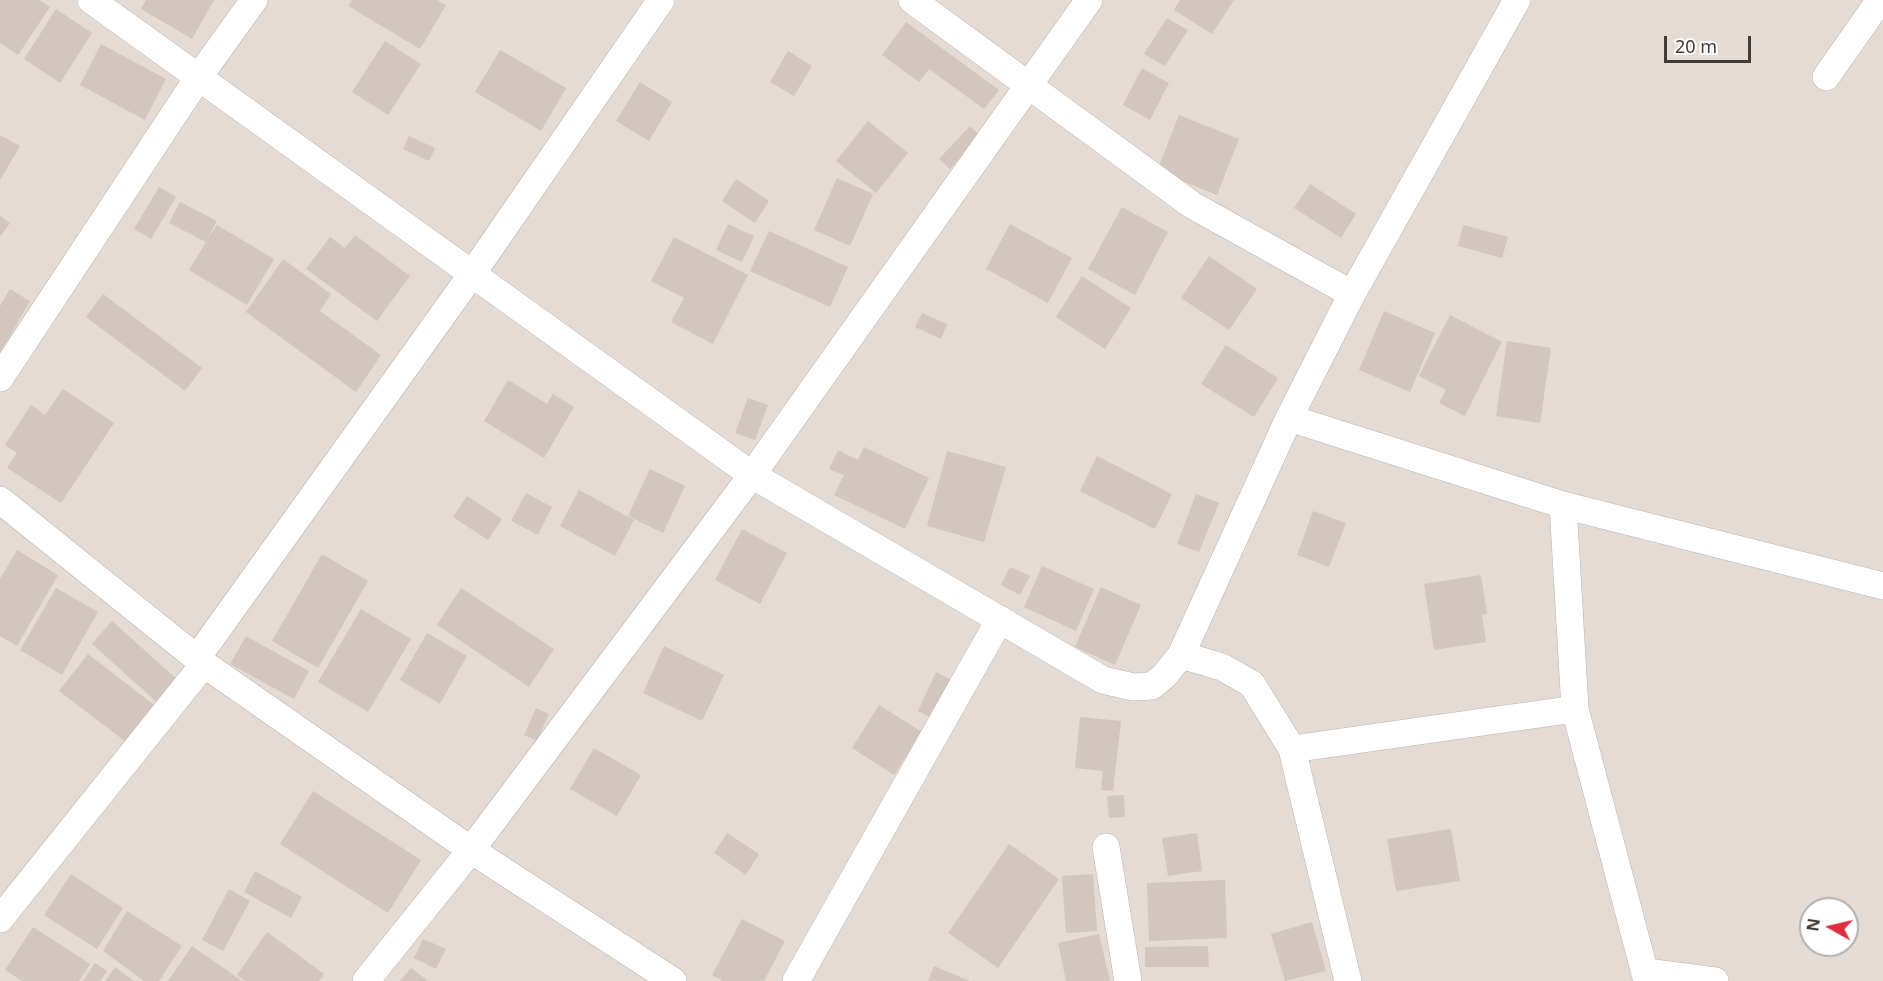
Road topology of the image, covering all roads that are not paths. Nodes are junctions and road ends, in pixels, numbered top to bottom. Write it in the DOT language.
graph roads {
  1 [pos="90,0"];
  2 [pos="254,0"];
  3 [pos="661,0"];
  4 [pos="912,0"];
  5 [pos="1089,0"];
  6 [pos="1517,0"];
  7 [pos="1880,0"];
  8 [pos="1826,77"];
  9 [pos="198,78"];
  10 [pos="1028,85"];
  11 [pos="472,274"];
  12 [pos="1352,294"];
  13 [pos="0,378"];
  14 [pos="1289,418"];
  15 [pos="752,475"];
  16 [pos="0,500"];
  17 [pos="1563,505"];
  18 [pos="1883,586"];
  19 [pos="1000,619"];
  20 [pos="1181,655"];
  21 [pos="200,661"];
  22 [pos="1575,708"];
  23 [pos="1292,749"];
  24 [pos="1106,847"];
  25 [pos="471,850"];
  26 [pos="0,919"];
  27 [pos="1647,976"];
  28 [pos="366,981"];
  29 [pos="673,981"];
  30 [pos="796,981"];
  31 [pos="1128,981"];
  32 [pos="1348,981"];
  33 [pos="1715,981"];
  1 -- 9 [label="street"];
  2 -- 9 [label="street"];
  3 -- 11 [label="street"];
  4 -- 10 [label="street"];
  5 -- 10 [label="street"];
  6 -- 12 [label="street"];
  7 -- 8 [label="street"];
  9 -- 11 [label="street"];
  9 -- 13 [label="street"];
  10 -- 12 [label="street"];
  10 -- 15 [label="street"];
  11 -- 15 [label="street"];
  11 -- 21 [label="street"];
  12 -- 14 [label="street"];
  14 -- 17 [label="street"];
  14 -- 20 [label="street"];
  15 -- 19 [label="street"];
  15 -- 25 [label="street"];
  16 -- 21 [label="street"];
  17 -- 18 [label="street"];
  17 -- 22 [label="street"];
  19 -- 20 [label="street"];
  19 -- 30 [label="street"];
  20 -- 23 [label="street"];
  21 -- 25 [label="street"];
  21 -- 26 [label="street"];
  22 -- 23 [label="street"];
  22 -- 27 [label="street"];
  23 -- 32 [label="street"];
  24 -- 31 [label="street"];
  25 -- 28 [label="street"];
  25 -- 29 [label="street"];
  27 -- 33 [label="street"];
}
